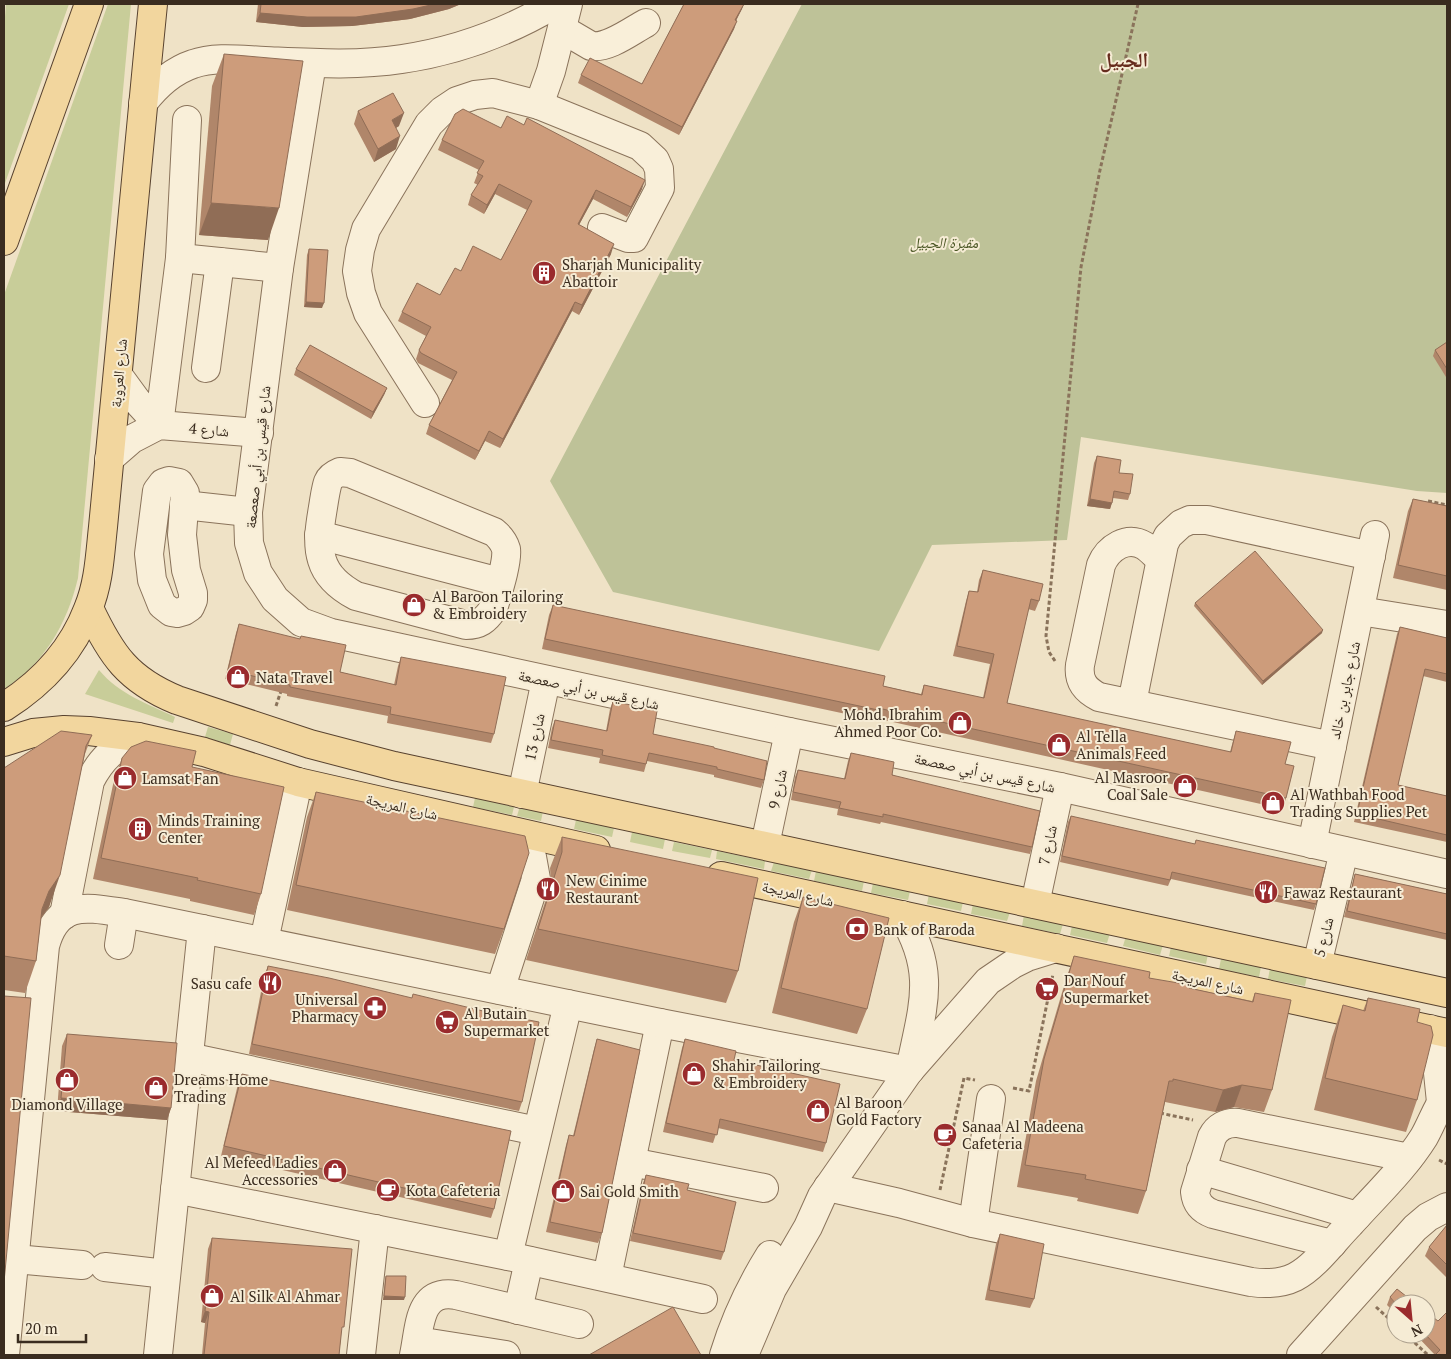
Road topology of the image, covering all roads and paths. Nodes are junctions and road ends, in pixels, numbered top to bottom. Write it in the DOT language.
graph roads {
  1 [pos="89,4"];
  2 [pos="153,4"];
  3 [pos="1138,4"];
  4 [pos="562,12"];
  5 [pos="646,23"];
  6 [pos="312,63"];
  7 [pos="143,104"];
  8 [pos="539,105"];
  9 [pos="187,120"];
  10 [pos="602,228"];
  11 [pos="4,241"];
  12 [pos="180,258"];
  13 [pos="220,262"];
  14 [pos="279,268"];
  15 [pos="206,368"];
  16 [pos="118,375"];
  17 [pos="424,403"];
  18 [pos="159,425"];
  19 [pos="259,433"];
  20 [pos="109,459"];
  21 [pos="1428,501"];
  22 [pos="184,505"];
  23 [pos="1447,505"];
  24 [pos="248,512"];
  25 [pos="319,535"];
  26 [pos="1160,560"];
  27 [pos="500,582"];
  28 [pos="368,600"];
  29 [pos="89,608"];
  30 [pos="403,609"];
  31 [pos="1360,612"];
  32 [pos="1447,625"];
  33 [pos="361,639"];
  34 [pos="396,647"];
  35 [pos="1080,678"];
  36 [pos="546,680"];
  37 [pos="282,686"];
  38 [pos="1132,703"];
  39 [pos="4,707"];
  40 [pos="269,731"];
  41 [pos="789,732"];
  42 [pos="138,737"];
  43 [pos="4,742"];
  44 [pos="1332,746"];
  45 [pos="394,766"];
  46 [pos="298,782"];
  47 [pos="1060,787"];
  48 [pos="522,794"];
  49 [pos="513,832"];
  50 [pos="1312,844"];
  51 [pos="765,845"];
  52 [pos="1344,851"];
  53 [pos="620,855"];
  54 [pos="697,871"];
  55 [pos="1447,874"];
  56 [pos="1035,904"];
  57 [pos="124,913"];
  58 [pos="64,915"];
  59 [pos="902,915"];
  60 [pos="202,929"];
  61 [pos="264,942"];
  62 [pos="119,944"];
  63 [pos="1056,948"];
  64 [pos="1316,965"];
  65 [pos="500,990"];
  66 [pos="1447,993"];
  67 [pos="1447,1002"];
  68 [pos="568,1004"];
  69 [pos="1382,1018"];
  70 [pos="660,1023"];
  71 [pos="1438,1031"];
  72 [pos="188,1057"];
  73 [pos="909,1072"];
  74 [pos="1030,1084"];
  75 [pos="1040,1086"];
  76 [pos="1444,1098"];
  77 [pos="991,1099"];
  78 [pos="1154,1112"];
  79 [pos="1220,1126"];
  80 [pos="537,1131"];
  81 [pos="1409,1158"];
  82 [pos="631,1162"];
  83 [pos="1201,1170"];
  84 [pos="764,1188"];
  85 [pos="174,1189"];
  86 [pos="825,1192"];
  87 [pos="1447,1207"];
  88 [pos="1357,1216"];
  89 [pos="973,1223"];
  90 [pos="375,1229"];
  91 [pos="1332,1244"];
  92 [pos="518,1258"];
  93 [pos="14,1259"];
  94 [pos="166,1274"];
  95 [pos="607,1278"];
  96 [pos="703,1298"];
  97 [pos="518,1310"];
  98 [pos="579,1324"];
  99 [pos="1416,1344"];
  100 [pos="416,1348"];
  101 [pos="5,1355"];
  102 [pos="158,1355"];
  103 [pos="361,1355"];
  104 [pos="506,1355"];
  105 [pos="724,1355"];
  106 [pos="744,1355"];
  107 [pos="1301,1355"];
  108 [pos="1428,1355"];
  1 -- 11 [label="main road"];
  2 -- 7 [label="main road, شارع العروبة"];
  3 -- 35 [label="path"];
  4 -- 5 [label="street"];
  4 -- 6 [label="street"];
  4 -- 8 [label="street"];
  6 -- 7 [label="street"];
  6 -- 14 [label="street, شارع قيس بن أبي صعصعة"];
  7 -- 16 [label="main road, شارع العروبة"];
  8 -- 10 [label="street"];
  8 -- 17 [label="street"];
  9 -- 12 [label="street"];
  12 -- 13 [label="street"];
  12 -- 18 [label="street"];
  13 -- 14 [label="street"];
  13 -- 15 [label="street"];
  14 -- 19 [label="street, شارع قيس بن أبي صعصعة"];
  16 -- 18 [label="street"];
  16 -- 20 [label="main road, شارع العروبة"];
  18 -- 19 [label="street, شارع 4"];
  18 -- 20 [label="street"];
  19 -- 24 [label="street, شارع قيس بن أبي صعصعة"];
  20 -- 29 [label="main road, شارع العروبة"];
  21 -- 23 [label="path"];
  22 -- 24 [label="street"];
  24 -- 33 [label="street, شارع قيس بن أبي صعصعة"];
  25 -- 27 [label="street"];
  25 -- 27 [label="street"];
  25 -- 28 [label="street"];
  26 -- 31 [label="street, شارع جابر بن خالد"];
  26 -- 35 [label="street"];
  26 -- 38 [label="street"];
  27 -- 30 [label="street"];
  28 -- 30 [label="street"];
  28 -- 33 [label="street"];
  29 -- 39 [label="main road, شارع العروبة"];
  29 -- 40 [label="main road"];
  30 -- 34 [label="street"];
  31 -- 32 [label="street"];
  31 -- 44 [label="street, شارع جابر بن خالد"];
  33 -- 34 [label="street, شارع قيس بن أبي صعصعة"];
  34 -- 36 [label="street, شارع قيس بن أبي صعصعة"];
  35 -- 38 [label="street"];
  36 -- 41 [label="street, شارع قيس بن أبي صعصعة"];
  36 -- 48 [label="street, شارع 13"];
  37 -- 40 [label="path"];
  38 -- 44 [label="street"];
  40 -- 45 [label="main road"];
  41 -- 47 [label="street, شارع قيس بن أبي صعصعة"];
  41 -- 51 [label="street, شارع 9"];
  42 -- 43 [label="main road, شارع المريجة"];
  42 -- 46 [label="main road, شارع المريجة"];
  42 -- 58 [label="street"];
  44 -- 50 [label="street, شارع جابر بن خالد"];
  45 -- 46 [label="main road"];
  45 -- 48 [label="main road"];
  46 -- 49 [label="main road, شارع المريجة"];
  46 -- 61 [label="street"];
  47 -- 50 [label="street, شارع قيس بن أبي صعصعة"];
  47 -- 56 [label="street, شارع 7"];
  48 -- 51 [label="main road"];
  49 -- 53 [label="main road, شارع المريجة"];
  49 -- 65 [label="street"];
  50 -- 52 [label="street, شارع قيس بن أبي صعصعة"];
  51 -- 56 [label="main road"];
  52 -- 55 [label="street, شارع قيس بن أبي صعصعة"];
  52 -- 64 [label="street, شارع 5"];
  54 -- 59 [label="main road, شارع المريجة"];
  56 -- 64 [label="main road"];
  57 -- 58 [label="street"];
  57 -- 60 [label="street"];
  57 -- 62 [label="street"];
  58 -- 93 [label="street"];
  59 -- 63 [label="main road, شارع المريجة"];
  59 -- 73 [label="street"];
  60 -- 61 [label="street"];
  60 -- 72 [label="street"];
  61 -- 65 [label="street"];
  63 -- 69 [label="main road, شارع المريجة"];
  63 -- 73 [label="street"];
  64 -- 66 [label="main road"];
  65 -- 68 [label="street"];
  67 -- 69 [label="main road"];
  68 -- 70 [label="street"];
  68 -- 80 [label="street"];
  69 -- 71 [label="main road, شارع المريجة"];
  70 -- 73 [label="street"];
  70 -- 82 [label="street"];
  71 -- 76 [label="street"];
  72 -- 80 [label="street"];
  72 -- 85 [label="street"];
  73 -- 86 [label="street"];
  74 -- 75 [label="path"];
  76 -- 81 [label="street"];
  77 -- 89 [label="street"];
  78 -- 79 [label="path"];
  79 -- 81 [label="street"];
  79 -- 83 [label="street"];
  80 -- 92 [label="street"];
  81 -- 88 [label="street"];
  82 -- 84 [label="street"];
  82 -- 95 [label="street"];
  83 -- 88 [label="street"];
  83 -- 91 [label="street"];
  85 -- 90 [label="street"];
  85 -- 94 [label="street"];
  86 -- 89 [label="street"];
  86 -- 105 [label="street"];
  86 -- 106 [label="street"];
  87 -- 107 [label="street"];
  88 -- 91 [label="street"];
  89 -- 91 [label="street"];
  90 -- 92 [label="street"];
  90 -- 103 [label="street"];
  92 -- 95 [label="street"];
  92 -- 97 [label="street"];
  93 -- 94 [label="street"];
  93 -- 101 [label="street"];
  94 -- 102 [label="street"];
  95 -- 96 [label="street"];
  97 -- 98 [label="street"];
  97 -- 100 [label="street"];
  99 -- 108 [label="path"];
  100 -- 104 [label="street"];
}
